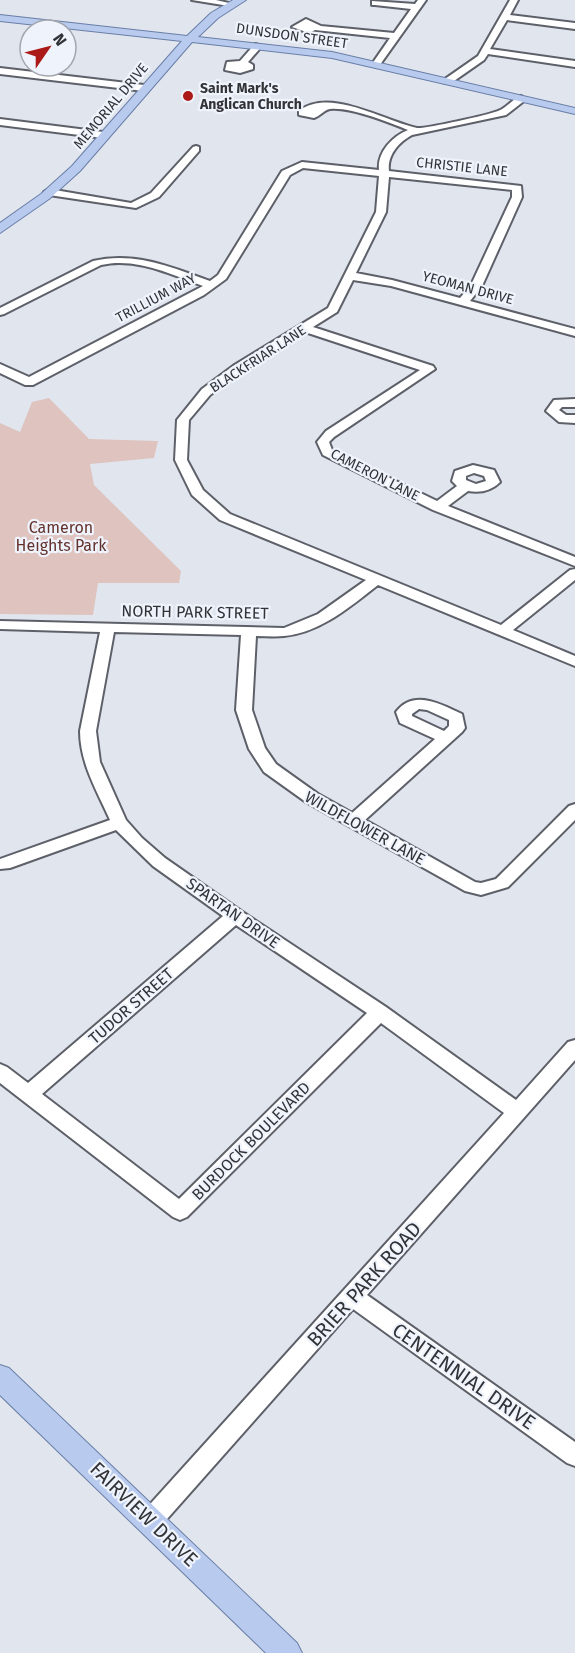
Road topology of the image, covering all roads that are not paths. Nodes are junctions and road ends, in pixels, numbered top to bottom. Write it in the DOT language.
graph roads {
  1 [pos="196,0"];
  2 [pos="241,0"];
  3 [pos="514,0"];
  4 [pos="376,1"];
  5 [pos="364,3"];
  6 [pos="229,4"];
  7 [pos="419,4"];
  8 [pos="505,17"];
  9 [pos="0,18"];
  10 [pos="575,26"];
  11 [pos="316,28"];
  12 [pos="398,36"];
  13 [pos="190,38"];
  14 [pos="258,46"];
  15 [pos="486,51"];
  16 [pos="243,63"];
  17 [pos="376,64"];
  18 [pos="575,64"];
  19 [pos="0,71"];
  20 [pos="448,81"];
  21 [pos="144,88"];
  22 [pos="521,99"];
  23 [pos="327,105"];
  24 [pos="575,111"];
  25 [pos="5,122"];
  26 [pos="417,131"];
  27 [pos="0,134"];
  28 [pos="103,135"];
  29 [pos="196,149"];
  30 [pos="384,174"];
  31 [pos="49,192"];
  32 [pos="0,229"];
  33 [pos="352,276"];
  34 [pos="211,285"];
  35 [pos="463,302"];
  36 [pos="0,312"];
  37 [pos="304,328"];
  38 [pos="575,333"];
  39 [pos="0,368"];
  40 [pos="575,403"];
  41 [pos="575,419"];
  42 [pos="466,486"];
  43 [pos="438,507"];
  44 [pos="575,562"];
  45 [pos="575,573"];
  46 [pos="375,580"];
  47 [pos="0,625"];
  48 [pos="108,628"];
  49 [pos="249,631"];
  50 [pos="502,632"];
  51 [pos="575,662"];
  52 [pos="446,738"];
  53 [pos="575,810"];
  54 [pos="354,821"];
  55 [pos="119,823"];
  56 [pos="4,864"];
  57 [pos="235,916"];
  58 [pos="380,1012"];
  59 [pos="575,1047"];
  60 [pos="0,1072"];
  61 [pos="27,1095"];
  62 [pos="518,1112"];
  63 [pos="353,1297"];
  64 [pos="0,1377"];
  65 [pos="575,1455"];
  66 [pos="151,1520"];
  67 [pos="287,1653"];
  1 -- 6 [label="street"];
  2 -- 6 [label="main road, MEMORIAL DRIVE"];
  3 -- 8 [label="street"];
  4 -- 5 [label="street"];
  4 -- 7 [label="street"];
  6 -- 13 [label="main road, MEMORIAL DRIVE"];
  7 -- 12 [label="street"];
  8 -- 10 [label="street"];
  8 -- 15 [label="street"];
  9 -- 13 [label="main road, DUNSDON STREET"];
  11 -- 12 [label="street"];
  12 -- 17 [label="street"];
  13 -- 14 [label="main road, DUNSDON STREET"];
  13 -- 21 [label="main road, MEMORIAL DRIVE"];
  14 -- 16 [label="street"];
  14 -- 17 [label="main road, DUNSDON STREET"];
  15 -- 18 [label="street"];
  15 -- 20 [label="street"];
  17 -- 20 [label="main road, DUNSDON STREET"];
  19 -- 21 [label="street"];
  20 -- 22 [label="main road, DUNSDON STREET"];
  21 -- 28 [label="main road, MEMORIAL DRIVE"];
  22 -- 24 [label="main road, DUNSDON STREET"];
  22 -- 26 [label="street, BLACKFRIAR LANE"];
  23 -- 26 [label="street"];
  25 -- 27 [label="street"];
  25 -- 28 [label="street"];
  26 -- 30 [label="street, BLACKFRIAR LANE"];
  28 -- 31 [label="main road, MEMORIAL DRIVE"];
  29 -- 31 [label="street"];
  30 -- 33 [label="street, BLACKFRIAR LANE"];
  30 -- 34 [label="street, TRILLIUM WAY"];
  30 -- 35 [label="street, CHRISTIE LANE"];
  31 -- 32 [label="main road, MEMORIAL DRIVE"];
  33 -- 35 [label="street, YEOMAN DRIVE"];
  33 -- 37 [label="street, BLACKFRIAR LANE"];
  34 -- 36 [label="street"];
  34 -- 39 [label="street, TRILLIUM WAY"];
  35 -- 38 [label="street, YEOMAN DRIVE"];
  37 -- 43 [label="street, CAMERON LANE"];
  37 -- 46 [label="street, BLACKFRIAR LANE"];
  40 -- 41 [label="street"];
  42 -- 43 [label="street"];
  43 -- 44 [label="street, CAMERON LANE"];
  45 -- 50 [label="street"];
  46 -- 49 [label="street, NORTH PARK STREET"];
  46 -- 50 [label="street, BLACKFRIAR LANE"];
  47 -- 48 [label="street, NORTH PARK STREET"];
  48 -- 49 [label="street, NORTH PARK STREET"];
  48 -- 55 [label="street, SPARTAN DRIVE"];
  49 -- 54 [label="street, WILDFLOWER LANE"];
  50 -- 51 [label="street, BLACKFRIAR LANE"];
  52 -- 54 [label="street"];
  53 -- 54 [label="street, WILDFLOWER LANE"];
  55 -- 56 [label="street"];
  55 -- 57 [label="street, SPARTAN DRIVE"];
  57 -- 58 [label="street, SPARTAN DRIVE"];
  57 -- 61 [label="street, TUDOR STREET"];
  58 -- 61 [label="street, BURDOCK BOULEVARD"];
  58 -- 62 [label="street, SPARTAN DRIVE"];
  59 -- 62 [label="street, BRIER PARK ROAD"];
  60 -- 61 [label="street, BURDOCK BOULEVARD"];
  62 -- 63 [label="street, BRIER PARK ROAD"];
  63 -- 65 [label="street, CENTENNIAL DRIVE"];
  63 -- 66 [label="street, BRIER PARK ROAD"];
  64 -- 66 [label="main road, FAIRVIEW DRIVE"];
  66 -- 67 [label="main road, FAIRVIEW DRIVE"];
}
